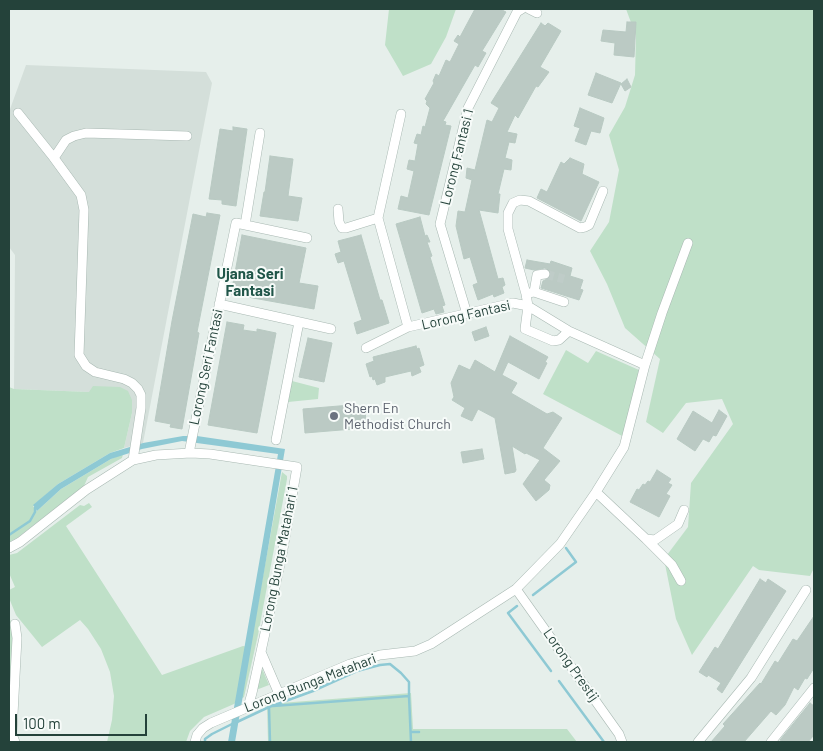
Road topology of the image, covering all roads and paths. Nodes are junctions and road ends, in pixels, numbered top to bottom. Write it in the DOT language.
graph roads {
  1 [pos="522,9"];
  2 [pos="18,113"];
  3 [pos="401,114"];
  4 [pos="260,133"];
  5 [pos="187,136"];
  6 [pos="54,158"];
  7 [pos="603,191"];
  8 [pos="338,209"];
  9 [pos="378,218"];
  10 [pos="241,224"];
  11 [pos="307,238"];
  12 [pos="688,243"];
  13 [pos="545,274"];
  14 [pos="530,293"];
  15 [pos="564,302"];
  16 [pos="219,304"];
  17 [pos="528,306"];
  18 [pos="467,314"];
  19 [pos="299,322"];
  20 [pos="408,327"];
  21 [pos="331,329"];
  22 [pos="569,331"];
  23 [pos="366,348"];
  24 [pos="645,365"];
  25 [pos="276,440"];
  26 [pos="189,448"];
  27 [pos="134,457"];
  28 [pos="596,492"];
  29 [pos="684,510"];
  30 [pos="646,539"];
  31 [pos="9,548"];
  32 [pos="681,581"];
  33 [pos="516,589"];
  34 [pos="806,590"];
  35 [pos="15,624"];
  36 [pos="261,651"];
  37 [pos="814,688"];
  38 [pos="279,694"];
  39 [pos="248,707"];
  40 [pos="15,742"];
  41 [pos="195,742"];
  42 [pos="622,742"];
  43 [pos="698,742"];
  44 [pos="771,742"];
  1 -- 18 [label="street, Lorong Fantasi 1"];
  2 -- 6 [label="street"];
  3 -- 9 [label="street"];
  4 -- 10 [label="street, Lorong Seri Fantasi"];
  5 -- 6 [label="street"];
  6 -- 27 [label="street"];
  7 -- 14 [label="street"];
  8 -- 9 [label="street"];
  9 -- 20 [label="street"];
  10 -- 11 [label="street"];
  10 -- 16 [label="street, Lorong Seri Fantasi"];
  12 -- 24 [label="street, Lorong Bunga Matahari"];
  13 -- 14 [label="street"];
  14 -- 15 [label="street"];
  14 -- 17 [label="street"];
  16 -- 19 [label="street"];
  16 -- 26 [label="street, Lorong Seri Fantasi"];
  17 -- 18 [label="street, Lorong Fantasi"];
  17 -- 22 [label="street, Lorong Fantasi"];
  17 -- 22 [label="street"];
  18 -- 20 [label="street, Lorong Fantasi"];
  19 -- 21 [label="street"];
  19 -- 25 [label="street"];
  20 -- 23 [label="street, Lorong Fantasi"];
  22 -- 24 [label="street, Lorong Fantasi"];
  24 -- 28 [label="street, Lorong Bunga Matahari"];
  26 -- 27 [label="street"];
  26 -- 36 [label="street, Lorong Bunga Matahari 1"];
  27 -- 31 [label="street"];
  28 -- 30 [label="street"];
  28 -- 33 [label="street, Lorong Bunga Matahari"];
  29 -- 30 [label="street"];
  30 -- 32 [label="street"];
  33 -- 38 [label="street, Lorong Bunga Matahari"];
  33 -- 42 [label="street, Lorong Prestij"];
  34 -- 43 [label="street"];
  35 -- 40 [label="street"];
  36 -- 38 [label="street, Lorong Bunga Matahari 1"];
  36 -- 39 [label="street, Lorong Bunga Matahari 1"];
  37 -- 44 [label="street"];
  38 -- 39 [label="street, Lorong Bunga Matahari"];
  39 -- 41 [label="street, Lorong Bunga Matahari"];
}
